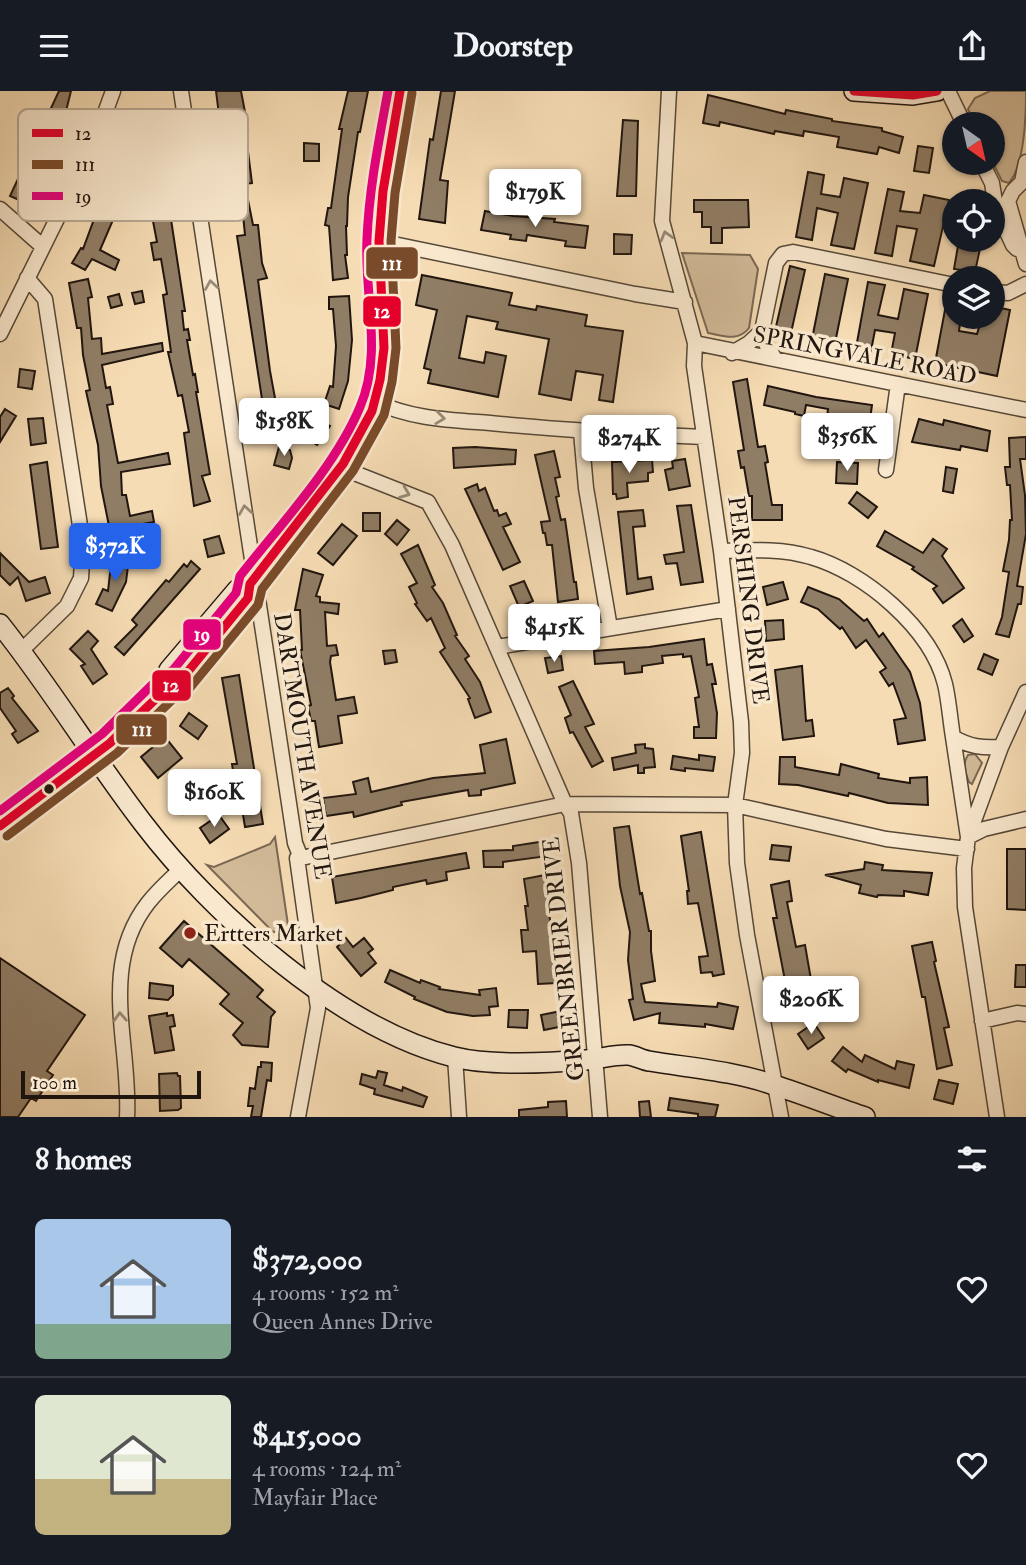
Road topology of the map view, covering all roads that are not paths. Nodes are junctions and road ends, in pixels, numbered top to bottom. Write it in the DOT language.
graph roads {
  1 [pos="113,91"];
  2 [pos="181,91"];
  3 [pos="400,91"];
  4 [pos="670,91"];
  5 [pos="855,91"];
  6 [pos="937,91"];
  7 [pos="948,91"];
  8 [pos="106,109"];
  9 [pos="184,109"];
  10 [pos="958,112"];
  11 [pos="1026,162"];
  12 [pos="988,175"];
  13 [pos="0,209"];
  14 [pos="55,221"];
  15 [pos="200,221"];
  16 [pos="379,241"];
  17 [pos="42,246"];
  18 [pos="1023,258"];
  19 [pos="27,278"];
  20 [pos="942,282"];
  21 [pos="1026,284"];
  22 [pos="1005,293"];
  23 [pos="685,302"];
  24 [pos="762,331"];
  25 [pos="0,334"];
  26 [pos="695,343"];
  27 [pos="732,352"];
  28 [pos="775,359"];
  29 [pos="898,384"];
  30 [pos="374,401"];
  31 [pos="1026,410"];
  32 [pos="581,432"];
  33 [pos="704,437"];
  34 [pos="343,464"];
  35 [pos="886,470"];
  36 [pos="721,551"];
  37 [pos="253,581"];
  38 [pos="728,609"];
  39 [pos="0,624"];
  40 [pos="610,628"];
  41 [pos="497,646"];
  42 [pos="21,651"];
  43 [pos="1026,692"];
  44 [pos="953,737"];
  45 [pos="1001,747"];
  46 [pos="94,756"];
  47 [pos="565,804"];
  48 [pos="735,805"];
  49 [pos="1026,819"];
  50 [pos="0,826"];
  51 [pos="967,843"];
  52 [pos="300,858"];
  53 [pos="182,868"];
  54 [pos="316,988"];
  55 [pos="1026,1014"];
  56 [pos="982,1021"];
  57 [pos="455,1057"];
  58 [pos="597,1060"];
  59 [pos="775,1085"];
  60 [pos="127,1117"];
  61 [pos="298,1117"];
  62 [pos="459,1117"];
  63 [pos="600,1117"];
  64 [pos="780,1117"];
  65 [pos="865,1117"];
  66 [pos="997,1117"];
  1 -- 8 [label="street"];
  9 -- 2 [label="street, DARTMOUTH AVENUE, one-way"];
  3 -- 16 [label="street"];
  23 -- 4 [label="street, PERSHING DRIVE, one-way"];
  5 -- 6 [label="street"];
  7 -- 10 [label="street"];
  11 -- 18 [label="street"];
  12 -- 18 [label="street"];
  13 -- 17 [label="street"];
  14 -- 17 [label="street"];
  37 -- 15 [label="street, DARTMOUTH AVENUE, one-way"];
  16 -- 23 [label="street"];
  16 -- 30 [label="street"];
  17 -- 19 [label="street"];
  19 -- 25 [label="street"];
  19 -- 42 [label="street"];
  20 -- 24 [label="street"];
  21 -- 22 [label="street"];
  23 -- 26 [label="street, PERSHING DRIVE"];
  24 -- 27 [label="street"];
  24 -- 28 [label="street"];
  26 -- 27 [label="street, SPRINGVALE ROAD"];
  26 -- 33 [label="street, PERSHING DRIVE"];
  27 -- 28 [label="street, SPRINGVALE ROAD"];
  28 -- 29 [label="street, SPRINGVALE ROAD"];
  29 -- 31 [label="street, SPRINGVALE ROAD"];
  29 -- 35 [label="street"];
  30 -- 32 [label="street, one-way"];
  30 -- 34 [label="street"];
  32 -- 33 [label="street"];
  32 -- 40 [label="street"];
  33 -- 36 [label="street, PERSHING DRIVE"];
  34 -- 37 [label="street"];
  34 -- 41 [label="street, GREENBRIER DRIVE, one-way"];
  36 -- 38 [label="street, PERSHING DRIVE"];
  36 -- 44 [label="street"];
  37 -- 46 [label="street"];
  37 -- 52 [label="street, DARTMOUTH AVENUE"];
  38 -- 40 [label="street"];
  38 -- 48 [label="street, PERSHING DRIVE"];
  39 -- 42 [label="street"];
  40 -- 41 [label="street"];
  41 -- 47 [label="street, GREENBRIER DRIVE"];
  42 -- 46 [label="street"];
  43 -- 45 [label="street"];
  44 -- 45 [label="street"];
  44 -- 51 [label="street"];
  45 -- 51 [label="street"];
  46 -- 50 [label="street"];
  46 -- 53 [label="street"];
  47 -- 48 [label="street"];
  47 -- 52 [label="street"];
  47 -- 58 [label="street, GREENBRIER DRIVE"];
  48 -- 51 [label="street"];
  48 -- 59 [label="street, PERSHING DRIVE"];
  49 -- 51 [label="street"];
  51 -- 56 [label="street"];
  52 -- 54 [label="street, DARTMOUTH AVENUE"];
  53 -- 54 [label="street"];
  60 -- 53 [label="street, one-way"];
  54 -- 57 [label="street"];
  54 -- 61 [label="street, DARTMOUTH AVENUE"];
  55 -- 56 [label="street"];
  56 -- 66 [label="street"];
  57 -- 58 [label="street"];
  57 -- 62 [label="street"];
  58 -- 59 [label="street"];
  58 -- 63 [label="street, GREENBRIER DRIVE"];
  59 -- 64 [label="street, PERSHING DRIVE"];
  59 -- 65 [label="street"];
}
